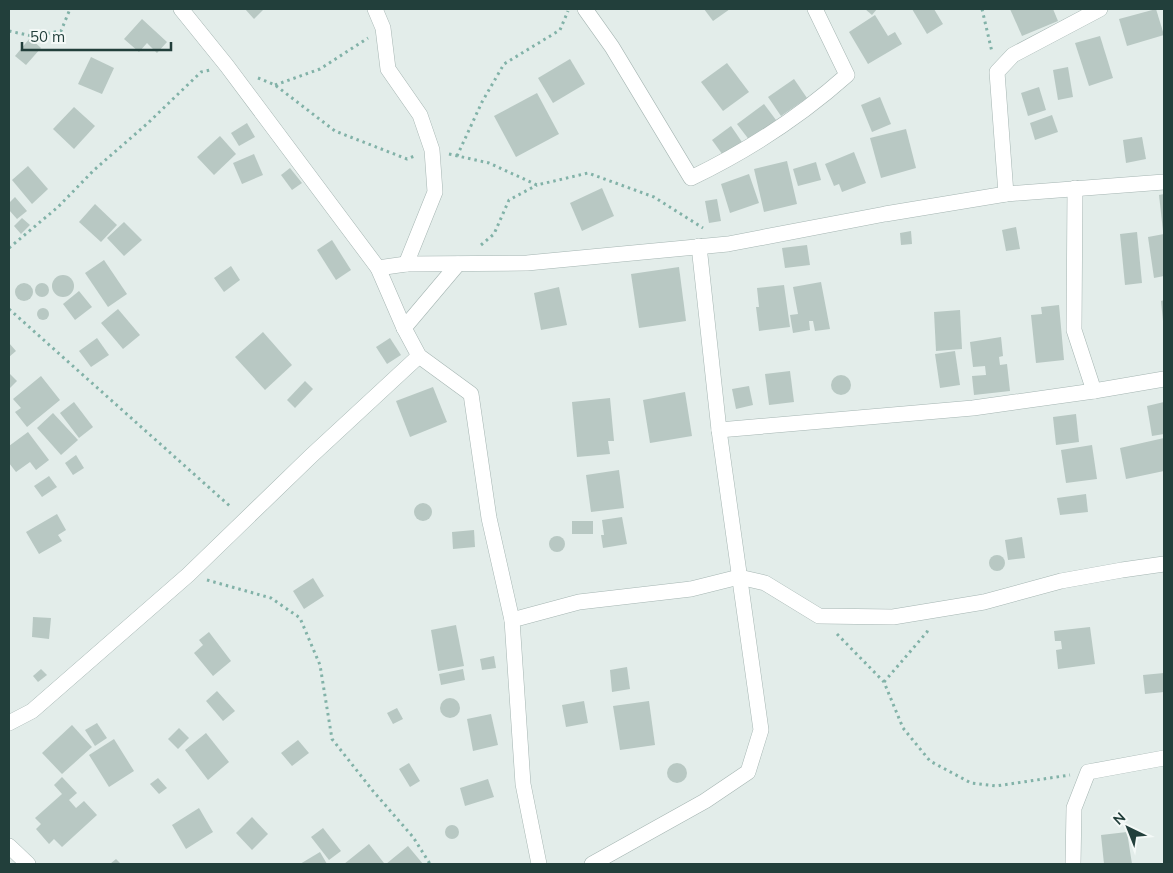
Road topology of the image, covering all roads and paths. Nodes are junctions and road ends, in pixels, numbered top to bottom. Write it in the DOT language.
graph roads {
  1 [pos="70,9"];
  2 [pos="181,9"];
  3 [pos="375,9"];
  4 [pos="569,9"];
  5 [pos="585,9"];
  6 [pos="815,9"];
  7 [pos="982,9"];
  8 [pos="1100,9"];
  9 [pos="383,28"];
  10 [pos="9,31"];
  11 [pos="227,66"];
  12 [pos="997,72"];
  13 [pos="275,85"];
  14 [pos="432,150"];
  15 [pos="458,156"];
  16 [pos="1164,182"];
  17 [pos="537,185"];
  18 [pos="1075,188"];
  19 [pos="1006,194"];
  20 [pos="703,228"];
  21 [pos="480,246"];
  22 [pos="699,246"];
  23 [pos="9,248"];
  24 [pos="406,264"];
  25 [pos="458,264"];
  26 [pos="378,268"];
  27 [pos="9,309"];
  28 [pos="404,328"];
  29 [pos="419,356"];
  30 [pos="1164,379"];
  31 [pos="1094,391"];
  32 [pos="719,430"];
  33 [pos="245,520"];
  34 [pos="1164,564"];
  35 [pos="188,575"];
  36 [pos="739,577"];
  37 [pos="934,609"];
  38 [pos="819,616"];
  39 [pos="512,620"];
  40 [pos="884,682"];
  41 [pos="9,723"];
  42 [pos="1164,758"];
  43 [pos="1088,772"];
  44 [pos="9,846"];
  45 [pos="28,864"];
  46 [pos="430,864"];
  47 [pos="539,864"];
  48 [pos="592,864"];
  49 [pos="1073,864"];
  1 -- 10 [label="path"];
  2 -- 11 [label="street"];
  3 -- 9 [label="street"];
  4 -- 15 [label="path"];
  5 -- 6 [label="street"];
  7 -- 12 [label="path"];
  8 -- 12 [label="street"];
  9 -- 13 [label="path"];
  9 -- 14 [label="street"];
  11 -- 13 [label="path"];
  11 -- 23 [label="path"];
  11 -- 26 [label="street"];
  12 -- 19 [label="street"];
  13 -- 14 [label="path"];
  14 -- 15 [label="path"];
  14 -- 24 [label="street"];
  15 -- 17 [label="path"];
  16 -- 18 [label="street"];
  17 -- 20 [label="path"];
  17 -- 21 [label="path"];
  18 -- 19 [label="street"];
  18 -- 31 [label="street"];
  19 -- 22 [label="street"];
  22 -- 25 [label="street"];
  22 -- 32 [label="street"];
  24 -- 25 [label="street"];
  24 -- 26 [label="street"];
  25 -- 28 [label="street"];
  26 -- 28 [label="street"];
  27 -- 33 [label="path"];
  28 -- 29 [label="street"];
  29 -- 33 [label="street"];
  29 -- 39 [label="street"];
  30 -- 31 [label="street"];
  31 -- 32 [label="street"];
  32 -- 36 [label="street"];
  33 -- 35 [label="street"];
  34 -- 37 [label="street"];
  35 -- 41 [label="street"];
  35 -- 46 [label="path"];
  36 -- 38 [label="street"];
  36 -- 39 [label="street"];
  36 -- 48 [label="street"];
  37 -- 38 [label="street"];
  37 -- 40 [label="path"];
  38 -- 40 [label="path"];
  39 -- 47 [label="street"];
  40 -- 43 [label="path"];
  42 -- 43 [label="street"];
  43 -- 49 [label="street"];
  44 -- 45 [label="street"];
}
